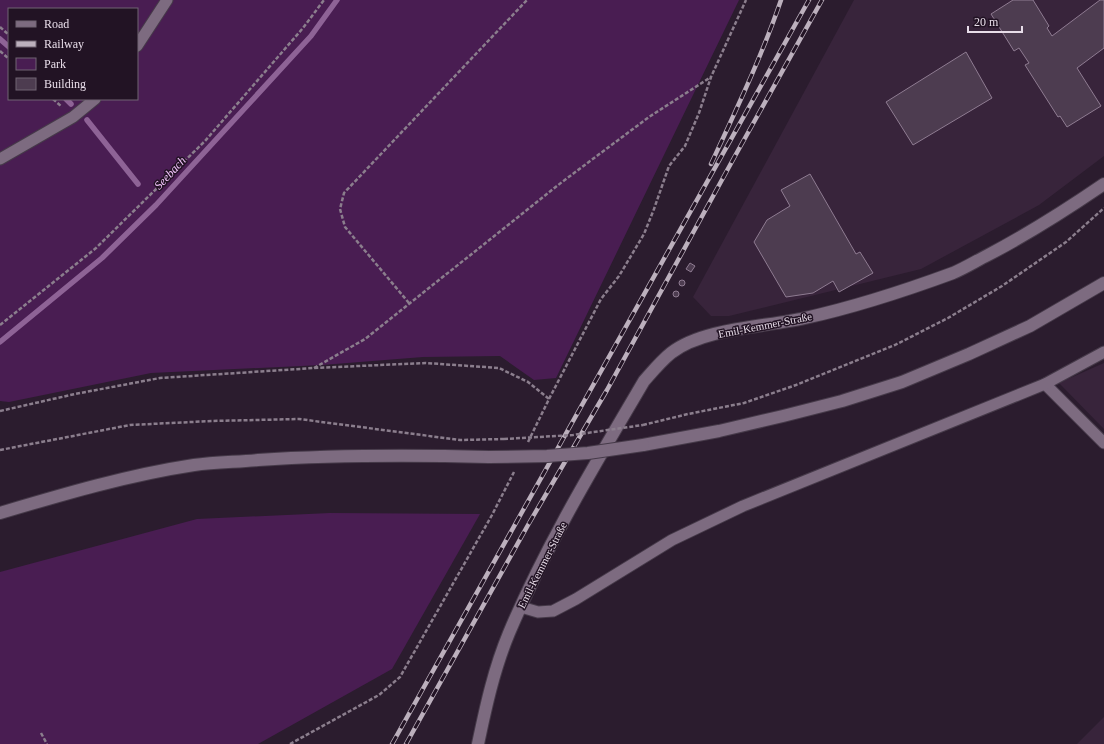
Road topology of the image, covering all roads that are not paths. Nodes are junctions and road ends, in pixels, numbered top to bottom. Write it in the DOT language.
graph roads {
  1 [pos="167,0"];
  2 [pos="138,44"];
  3 [pos="93,100"];
  4 [pos="0,159"];
  5 [pos="1104,184"];
  6 [pos="1104,283"];
  7 [pos="1104,352"];
  8 [pos="1045,384"];
  9 [pos="1104,443"];
  10 [pos="0,513"];
  11 [pos="521,607"];
  12 [pos="478,744"];
  1 -- 2 [label="lane"];
  3 -- 4 [label="lane"];
  5 -- 11 [label="main road, Emil-Kemmer-Straße"];
  6 -- 10 [label="main road, bridge"];
  7 -- 8 [label="lane"];
  8 -- 9 [label="lane"];
  8 -- 11 [label="lane"];
  11 -- 12 [label="main road, Emil-Kemmer-Straße"];
}
